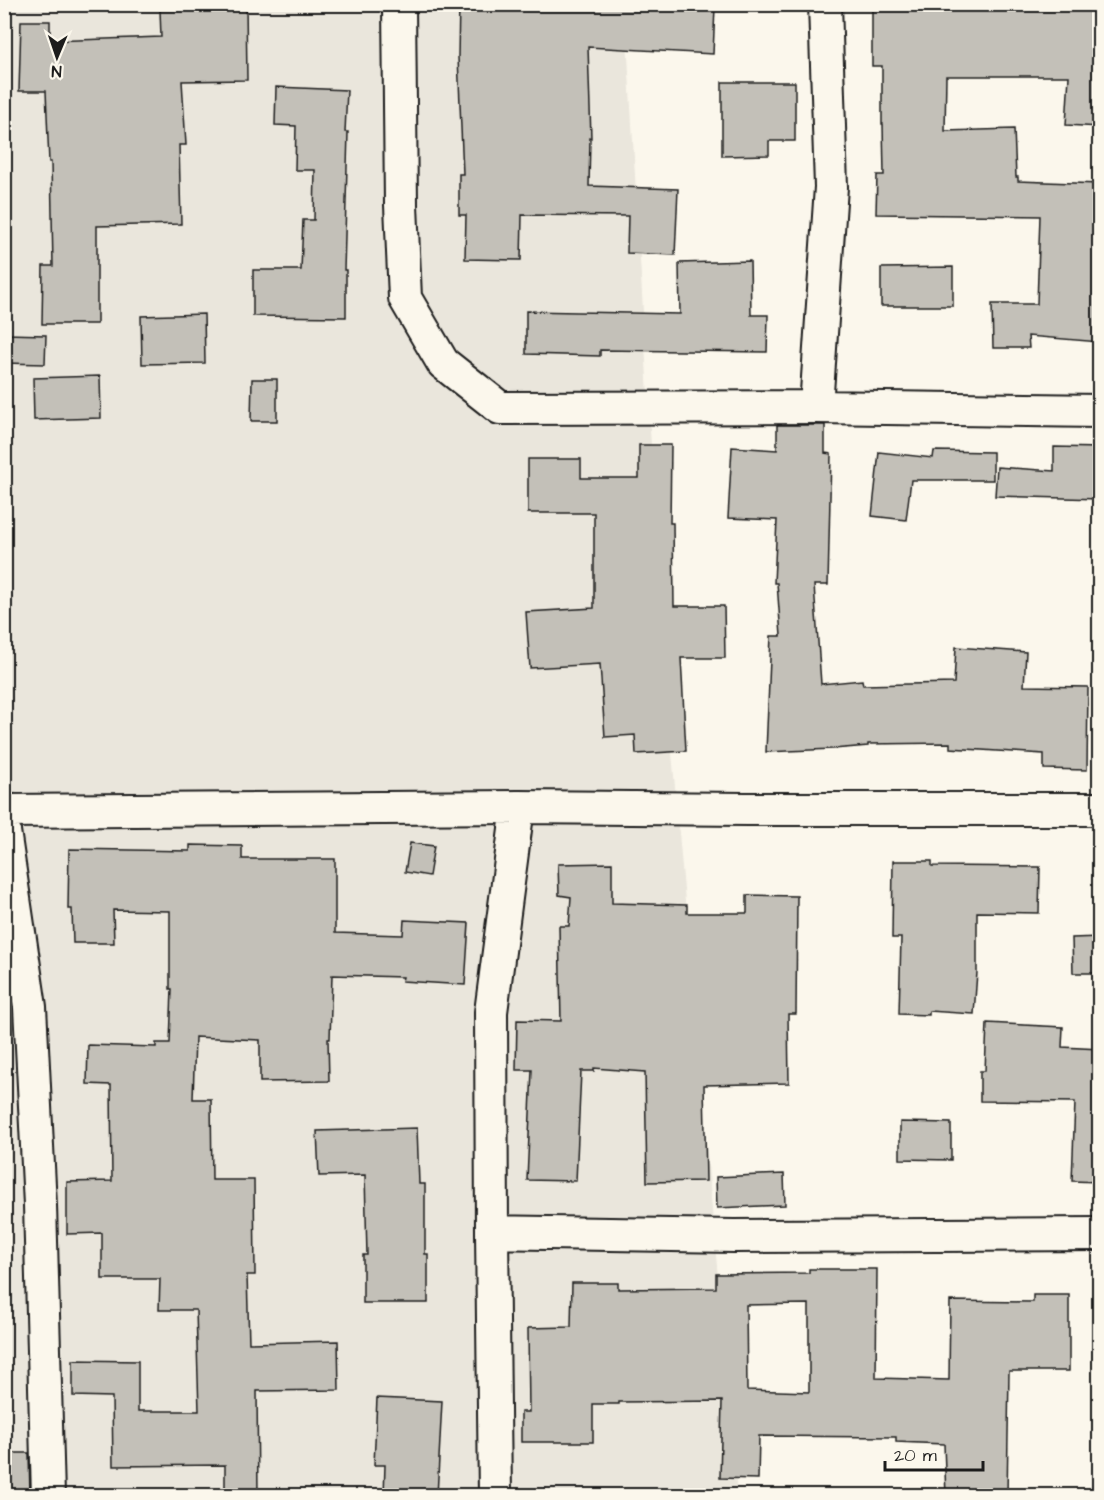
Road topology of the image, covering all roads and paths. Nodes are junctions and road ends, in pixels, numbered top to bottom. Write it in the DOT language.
graph roads {
  1 [pos="399,4"];
  2 [pos="825,4"];
  3 [pos="816,407"];
  4 [pos="1100,411"];
  5 [pos="518,807"];
  6 [pos="1100,809"];
  7 [pos="4,811"];
  8 [pos="4,831"];
  9 [pos="492,1232"];
  10 [pos="1100,1234"];
  11 [pos="48,1496"];
  12 [pos="495,1496"];
  1 -- 3 [label="street"];
  2 -- 3 [label="street"];
  3 -- 4 [label="street"];
  5 -- 6 [label="street"];
  5 -- 7 [label="street"];
  5 -- 9 [label="street"];
  8 -- 11 [label="street"];
  9 -- 10 [label="street"];
  9 -- 12 [label="street"];
}
